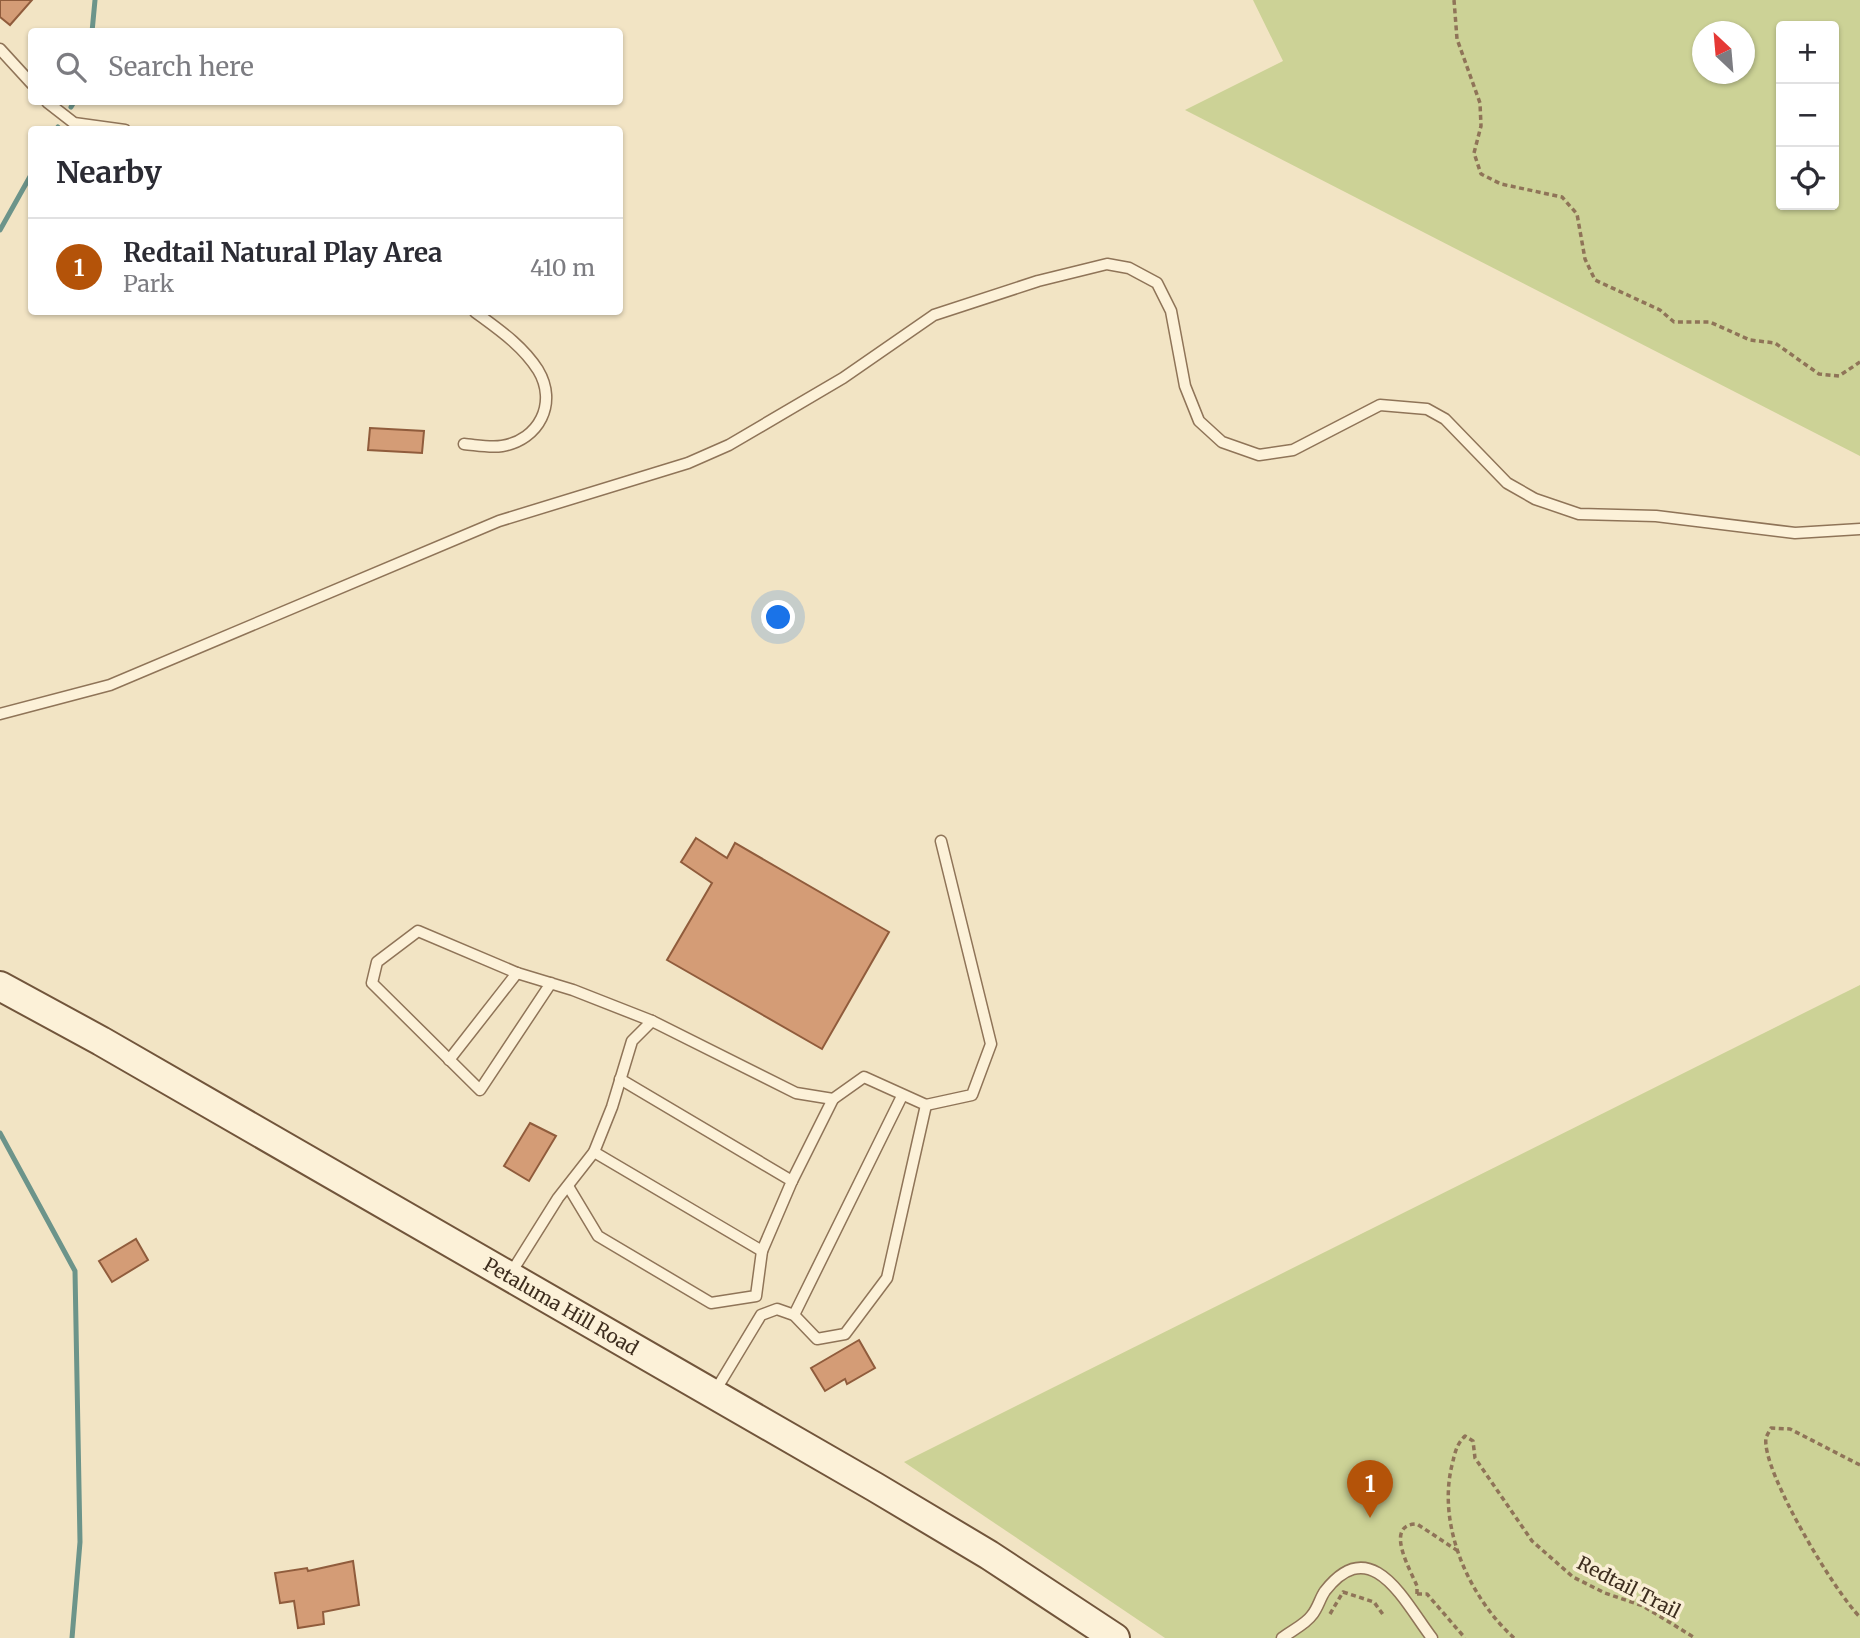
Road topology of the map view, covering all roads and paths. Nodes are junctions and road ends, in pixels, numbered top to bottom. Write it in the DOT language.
graph roads {
  1 [pos="1454,0"];
  2 [pos="0,49"];
  3 [pos="28,80"];
  4 [pos="51,105"];
  5 [pos="96,126"];
  6 [pos="479,315"];
  7 [pos="1860,362"];
  8 [pos="464,444"];
  9 [pos="1860,528"];
  10 [pos="0,714"];
  11 [pos="941,841"];
  12 [pos="517,973"];
  13 [pos="551,983"];
  14 [pos="0,986"];
  15 [pos="652,1021"];
  16 [pos="449,1060"];
  17 [pos="620,1079"];
  18 [pos="902,1096"];
  19 [pos="833,1099"];
  20 [pos="926,1105"];
  21 [pos="594,1152"];
  22 [pos="792,1181"];
  23 [pos="568,1185"];
  24 [pos="762,1251"];
  25 [pos="510,1275"];
  26 [pos="756,1296"];
  27 [pos="761,1315"];
  28 [pos="794,1315"];
  29 [pos="713,1393"];
  30 [pos="1860,1465"];
  31 [pos="1460,1553"];
  32 [pos="1329,1616"];
  33 [pos="1384,1616"];
  34 [pos="1860,1617"];
  35 [pos="1115,1638"];
  36 [pos="1282,1638"];
  37 [pos="1432,1638"];
  38 [pos="1465,1638"];
  39 [pos="1514,1638"];
  40 [pos="1695,1638"];
  1 -- 7 [label="path"];
  2 -- 3 [label="lane"];
  4 -- 5 [label="lane"];
  6 -- 8 [label="lane"];
  9 -- 10 [label="lane"];
  11 -- 20 [label="lane"];
  12 -- 13 [label="lane"];
  12 -- 16 [label="lane"];
  12 -- 16 [label="lane"];
  13 -- 15 [label="lane"];
  13 -- 16 [label="lane"];
  14 -- 25 [label="main road, Petaluma Hill Road"];
  15 -- 17 [label="lane"];
  15 -- 19 [label="lane"];
  17 -- 21 [label="lane"];
  17 -- 22 [label="lane"];
  18 -- 19 [label="lane"];
  18 -- 20 [label="lane"];
  18 -- 28 [label="lane"];
  19 -- 22 [label="lane"];
  20 -- 28 [label="lane"];
  21 -- 23 [label="lane"];
  21 -- 24 [label="lane"];
  22 -- 24 [label="lane"];
  23 -- 25 [label="lane"];
  23 -- 26 [label="lane"];
  24 -- 26 [label="lane"];
  25 -- 29 [label="main road, Petaluma Hill Road"];
  26 -- 27 [label="lane"];
  27 -- 28 [label="lane"];
  27 -- 29 [label="lane"];
  29 -- 35 [label="main road, Petaluma Hill Road"];
  30 -- 34 [label="path"];
  31 -- 38 [label="path"];
  31 -- 39 [label="path, Redtail Trail"];
  31 -- 40 [label="path, Redtail Trail"];
  32 -- 33 [label="path"];
  36 -- 37 [label="lane"];
}
